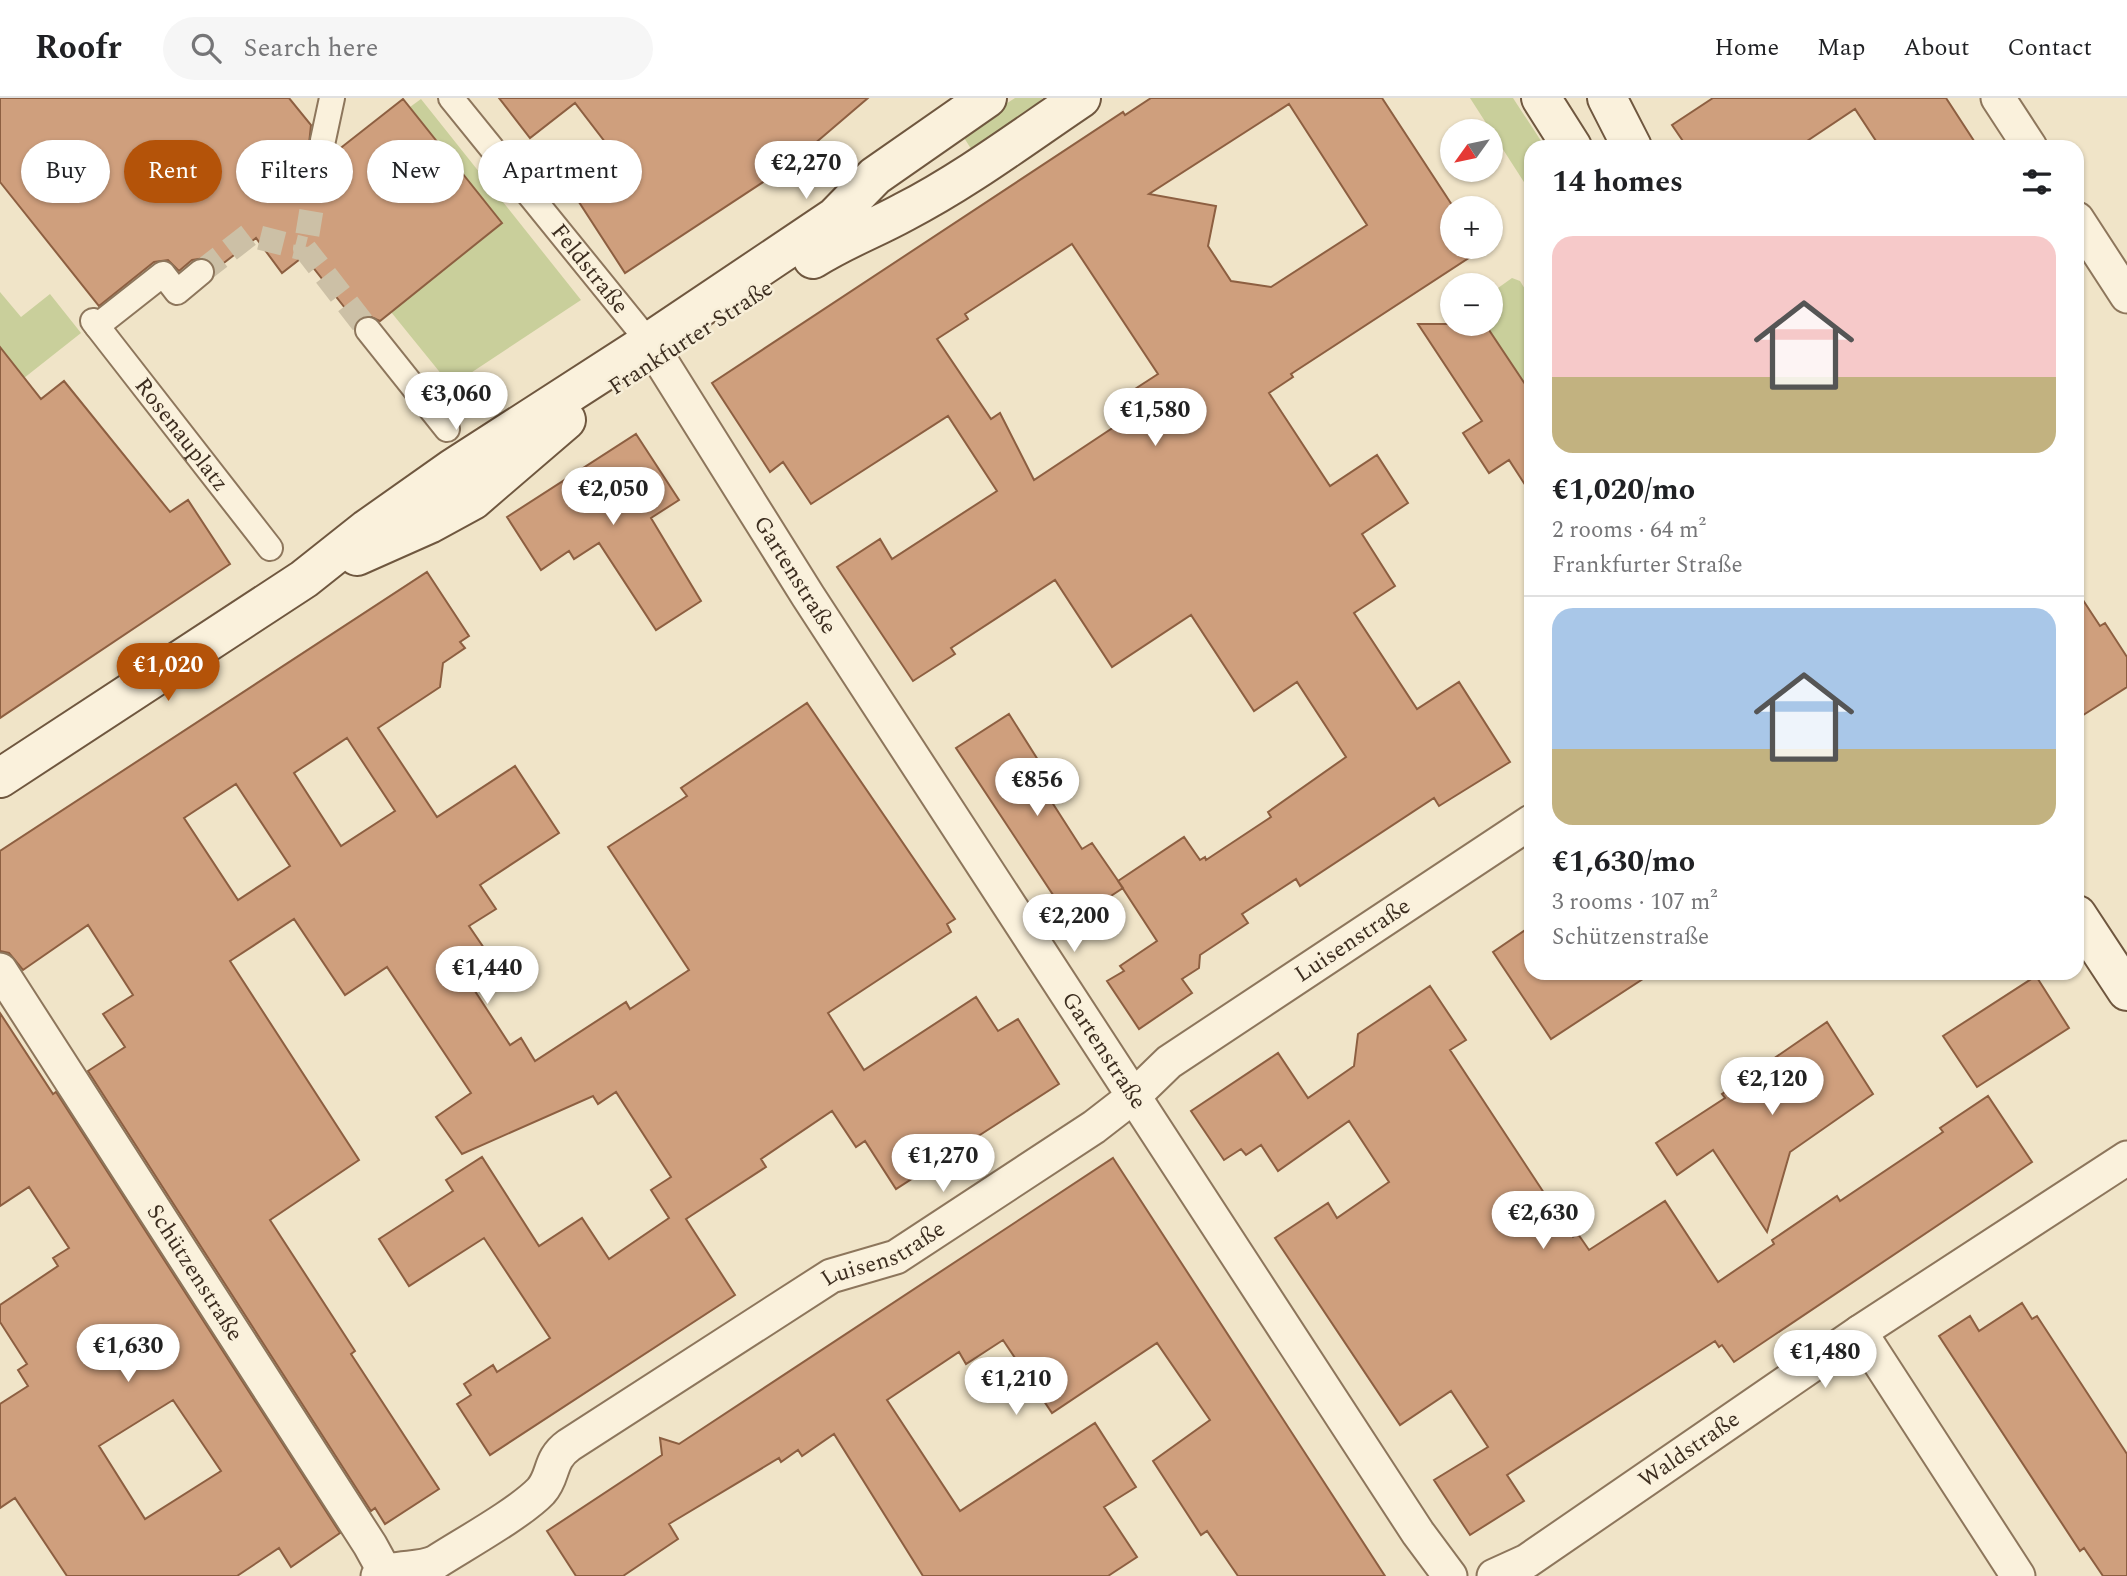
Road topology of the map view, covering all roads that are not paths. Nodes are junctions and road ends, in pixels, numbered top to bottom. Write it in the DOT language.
graph roads {
  1 [pos="331,98"];
  2 [pos="451,98"];
  3 [pos="987,98"];
  4 [pos="1081,98"];
  5 [pos="1541,98"];
  6 [pos="1606,98"];
  7 [pos="1998,98"];
  8 [pos="323,140"];
  9 [pos="1568,140"];
  10 [pos="1628,140"];
  11 [pos="2025,140"];
  12 [pos="2084,230"];
  13 [pos="201,272"];
  14 [pos="2127,296"];
  15 [pos="368,330"];
  16 [pos="654,350"];
  17 [pos="447,429"];
  18 [pos="271,548"];
  19 [pos="0,778"];
  20 [pos="1524,827"];
  21 [pos="2084,926"];
  22 [pos="0,970"];
  23 [pos="2127,991"];
  24 [pos="1134,1096"];
  25 [pos="2127,1158"];
  26 [pos="1860,1332"];
  27 [pos="383,1575"];
  28 [pos="1450,1576"];
  29 [pos="1494,1576"];
  30 [pos="2018,1576"];
  1 -- 8 [label="street"];
  2 -- 16 [label="street, Feldstraße"];
  3 -- 16 [label="main road, Frankfurter Straße"];
  4 -- 16 [label="main road, Frankfurter Straße"];
  5 -- 9 [label="main road"];
  6 -- 10 [label="main road"];
  7 -- 11 [label="street"];
  12 -- 14 [label="street"];
  13 -- 18 [label="street, Rosenauplatz"];
  15 -- 17 [label="street"];
  16 -- 19 [label="main road, Frankfurter Straße"];
  16 -- 24 [label="street, Gartenstraße"];
  20 -- 24 [label="street, Luisenstraße"];
  21 -- 23 [label="main road"];
  22 -- 27 [label="street, Schützenstraße"];
  24 -- 27 [label="street, Luisenstraße"];
  24 -- 28 [label="street, Gartenstraße"];
  25 -- 26 [label="street, Waldstraße"];
  26 -- 29 [label="street, Waldstraße"];
  26 -- 30 [label="street"];
}
